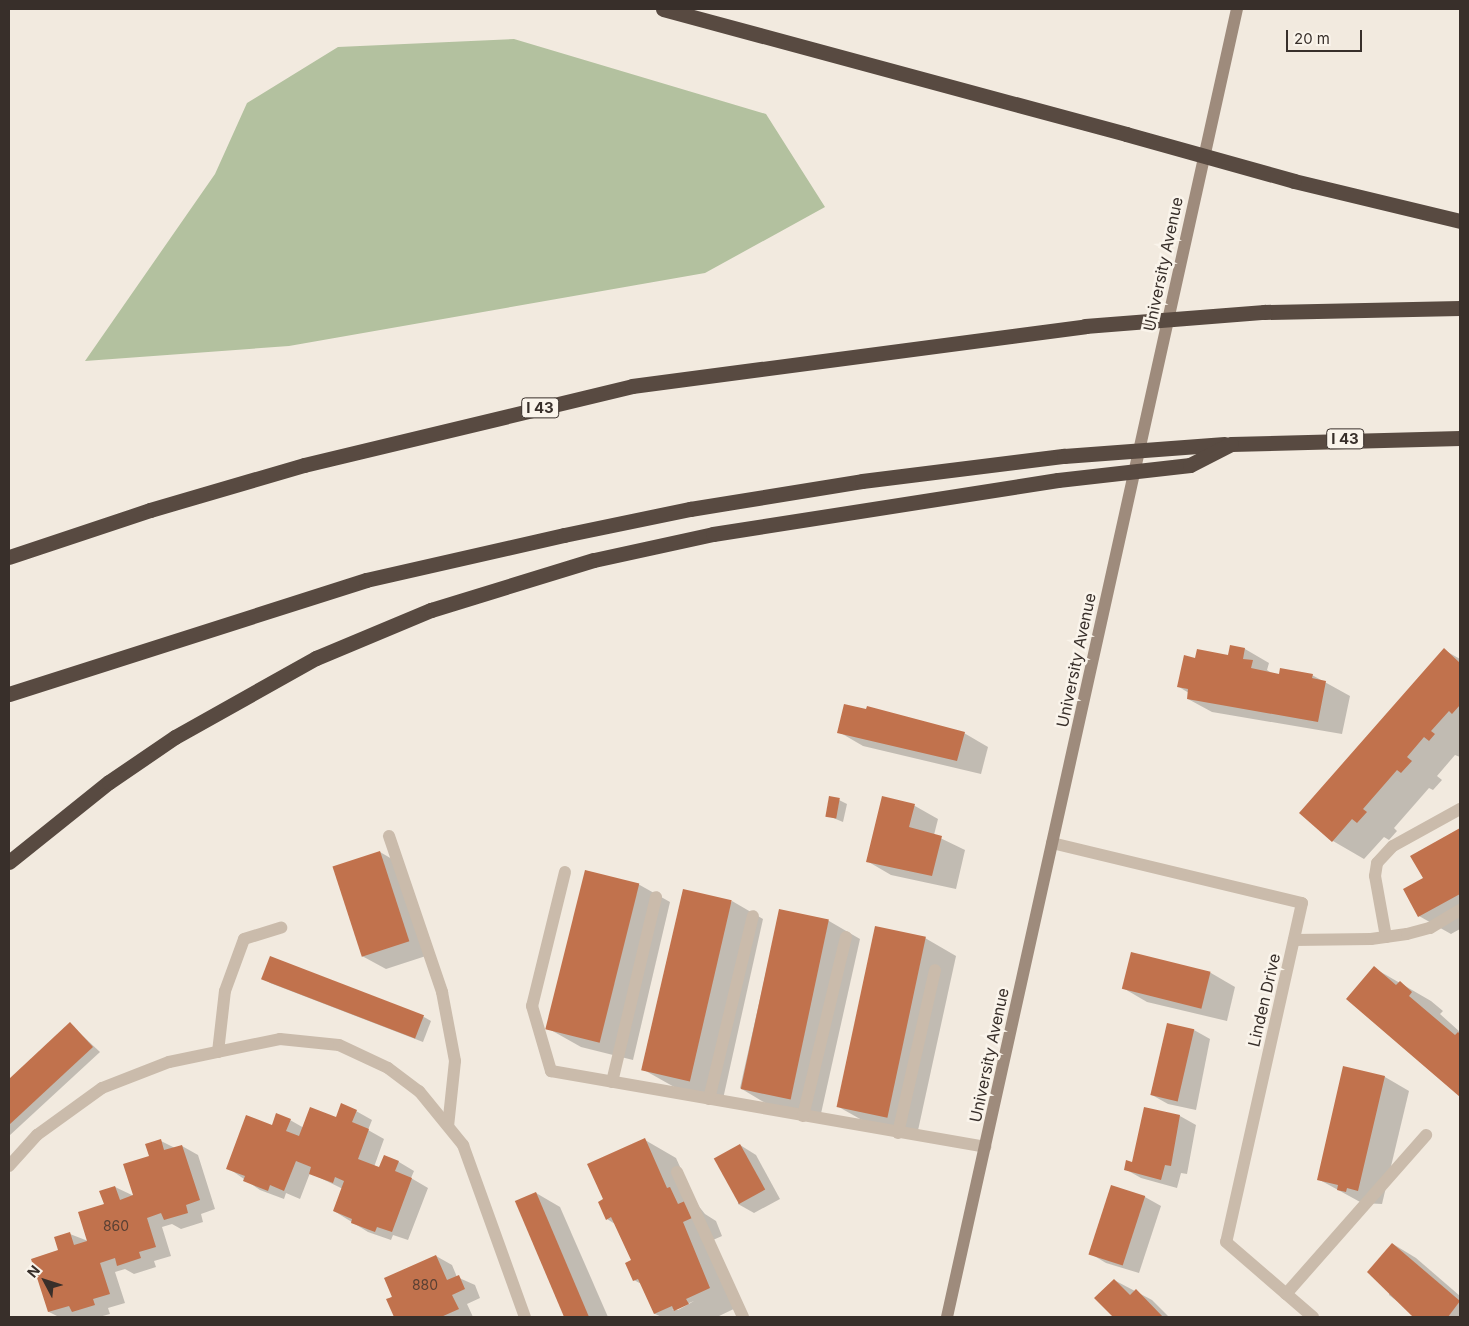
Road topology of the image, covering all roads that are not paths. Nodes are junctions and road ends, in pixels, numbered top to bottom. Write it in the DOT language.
graph roads {
  1 [pos="663,9"];
  2 [pos="1236,9"];
  3 [pos="1460,221"];
  4 [pos="1460,308"];
  5 [pos="1460,438"];
  6 [pos="1231,444"];
  7 [pos="9,557"];
  8 [pos="9,694"];
  9 [pos="1460,809"];
  10 [pos="389,836"];
  11 [pos="1052,843"];
  12 [pos="9,862"];
  13 [pos="565,872"];
  14 [pos="656,897"];
  15 [pos="1460,910"];
  16 [pos="753,916"];
  17 [pos="281,928"];
  18 [pos="846,937"];
  19 [pos="1386,937"];
  20 [pos="1294,940"];
  21 [pos="935,970"];
  22 [pos="218,1052"];
  23 [pos="612,1082"];
  24 [pos="709,1099"];
  25 [pos="803,1116"];
  26 [pos="448,1126"];
  27 [pos="898,1133"];
  28 [pos="1426,1136"];
  29 [pos="985,1147"];
  30 [pos="9,1166"];
  31 [pos="677,1172"];
  32 [pos="1286,1294"];
  33 [pos="526,1317"];
  34 [pos="743,1317"];
  35 [pos="948,1317"];
  36 [pos="1313,1317"];
  1 -- 3 [label="highway, bridge"];
  2 -- 11 [label="main road, University Avenue"];
  4 -- 7 [label="highway, I 43, bridge"];
  5 -- 6 [label="highway, I 43"];
  6 -- 8 [label="highway, I 43, bridge"];
  6 -- 12 [label="highway, bridge"];
  9 -- 19 [label="street"];
  10 -- 26 [label="street"];
  11 -- 20 [label="street, Linden Drive"];
  11 -- 29 [label="main road, University Avenue"];
  13 -- 23 [label="street"];
  14 -- 23 [label="street"];
  15 -- 19 [label="street"];
  16 -- 24 [label="street"];
  17 -- 22 [label="street"];
  18 -- 25 [label="street"];
  19 -- 20 [label="street"];
  20 -- 32 [label="street, Linden Drive"];
  21 -- 27 [label="street"];
  22 -- 26 [label="street"];
  22 -- 30 [label="street"];
  23 -- 24 [label="street"];
  24 -- 25 [label="street"];
  25 -- 27 [label="street"];
  26 -- 33 [label="street"];
  27 -- 29 [label="street"];
  28 -- 32 [label="street"];
  29 -- 35 [label="main road, University Avenue"];
  31 -- 34 [label="street"];
  32 -- 36 [label="street, Linden Drive"];
}
